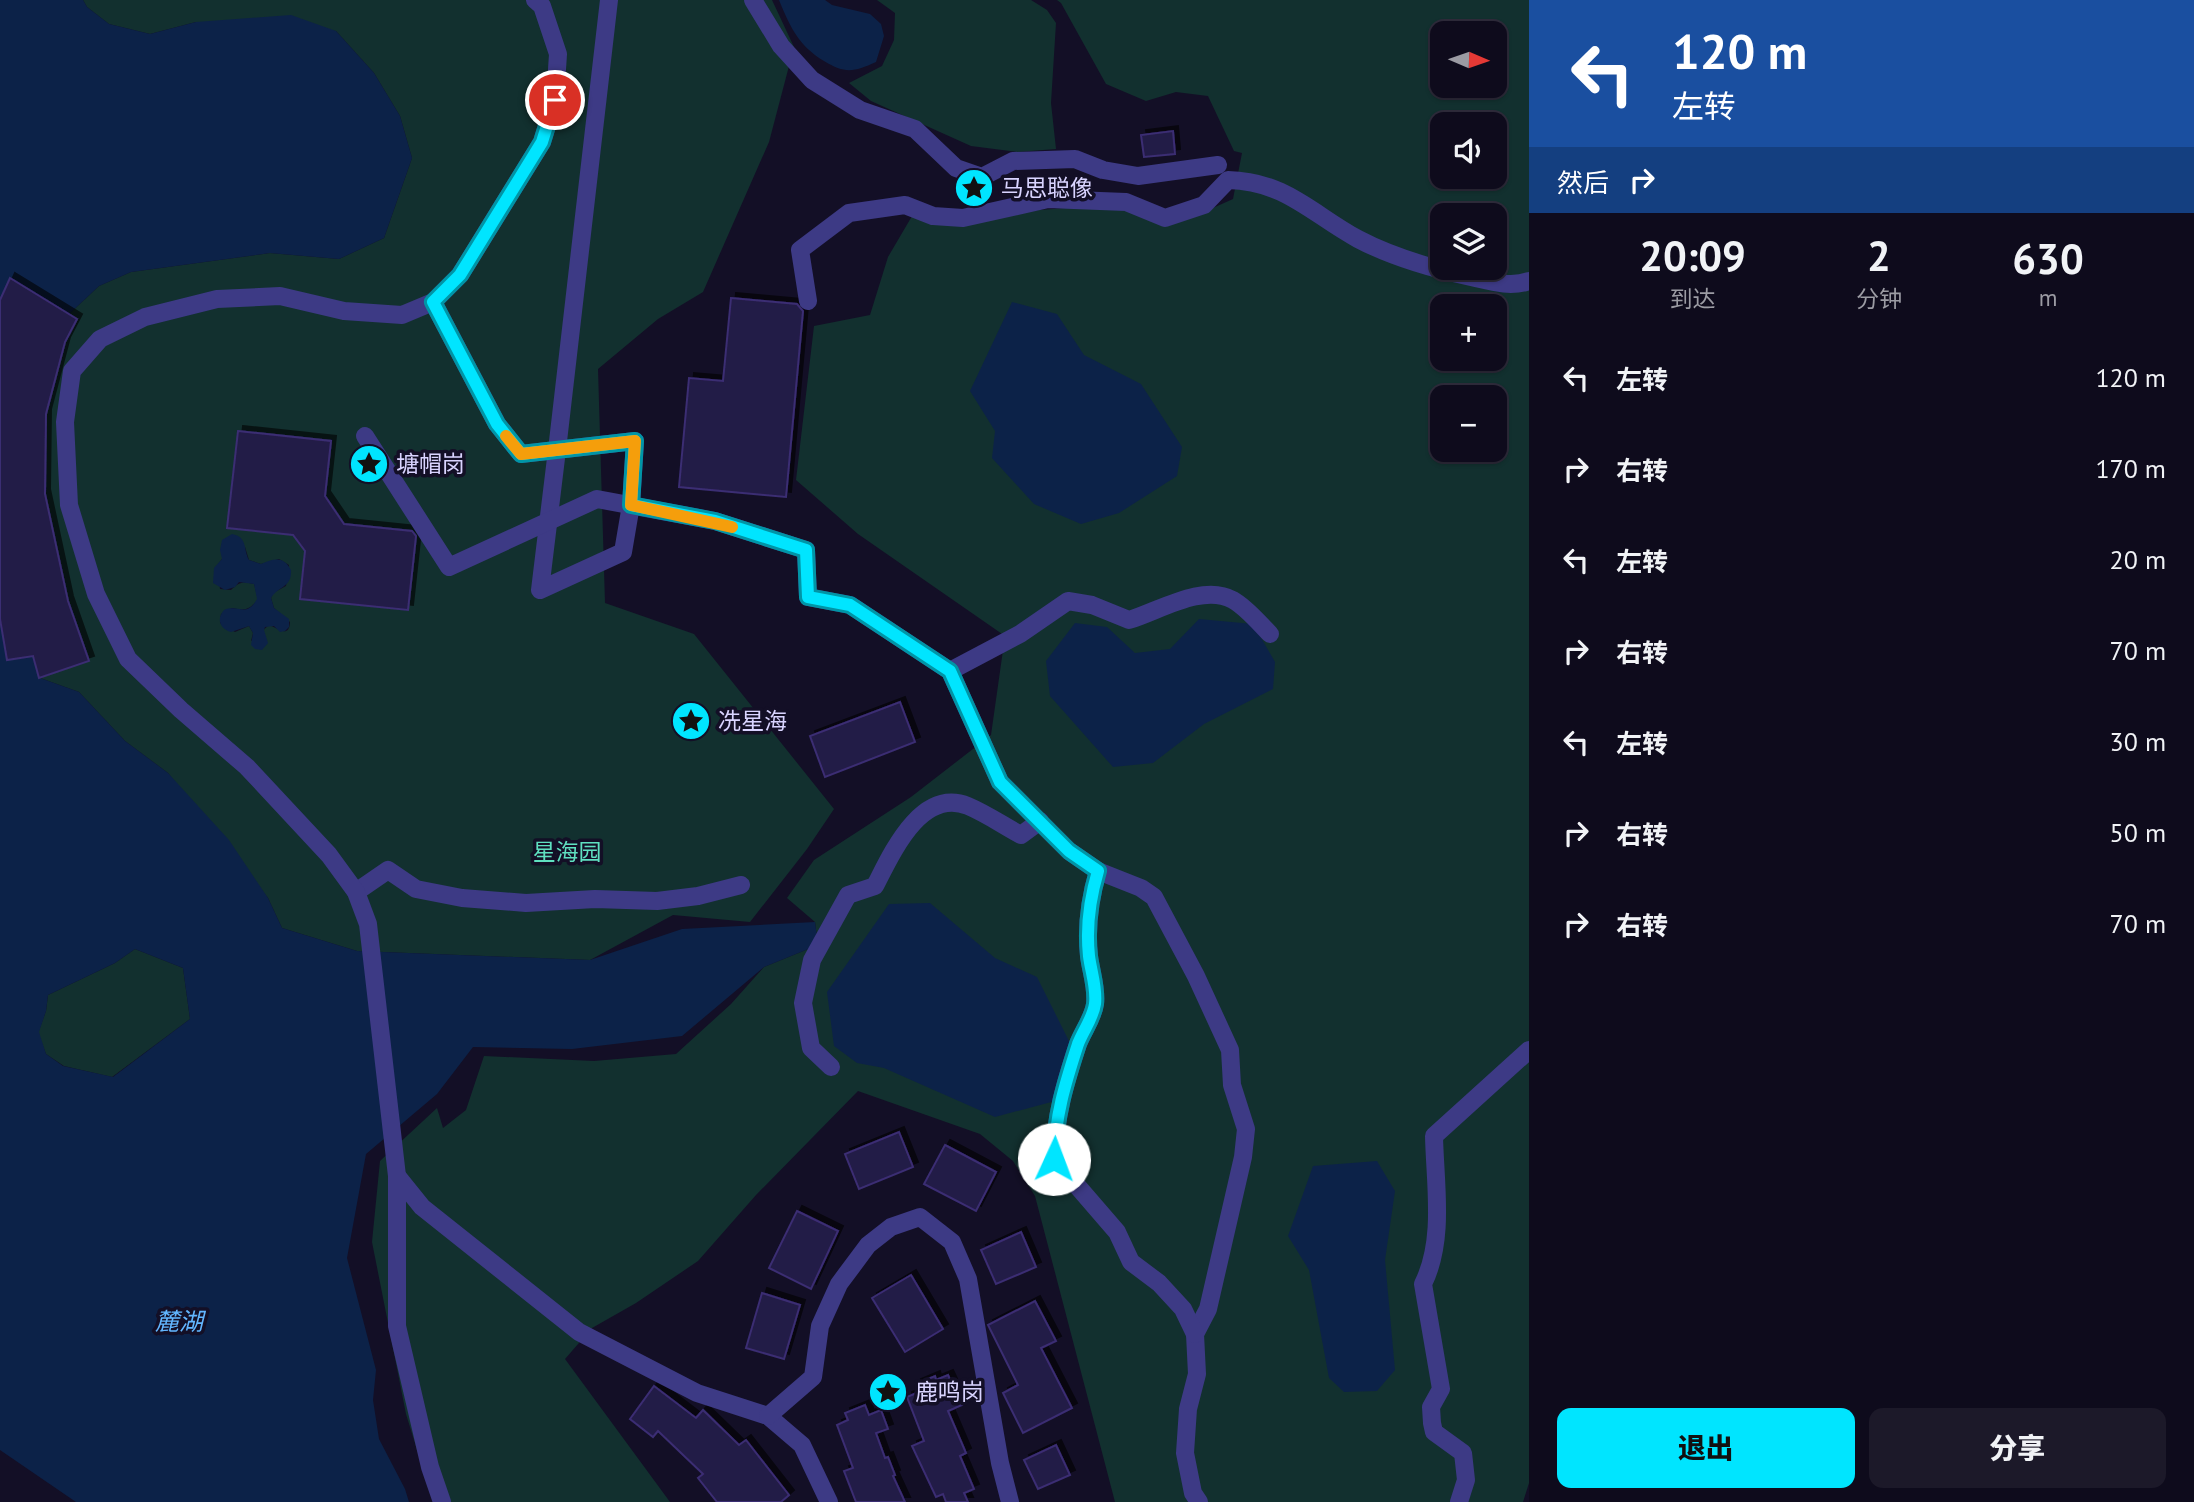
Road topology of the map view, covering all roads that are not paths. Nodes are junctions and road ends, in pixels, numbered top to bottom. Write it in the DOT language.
graph roads {
  1 [pos="609,0"];
  2 [pos="752,0"];
  3 [pos="542,2"];
  4 [pos="1218,165"];
  5 [pos="1529,281"];
  6 [pos="808,301"];
  7 [pos="433,302"];
  8 [pos="365,436"];
  9 [pos="557,450"];
  10 [pos="631,505"];
  11 [pos="548,521"];
  12 [pos="1270,634"];
  13 [pos="950,671"];
  14 [pos="1040,821"];
  15 [pos="1098,871"];
  16 [pos="741,885"];
  17 [pos="356,892"];
  18 [pos="1529,1050"];
  19 [pos="831,1067"];
  20 [pos="397,1176"];
  21 [pos="1195,1334"];
  22 [pos="768,1416"];
  23 [pos="442,1502"];
  24 [pos="829,1502"];
  25 [pos="1010,1502"];
  26 [pos="1199,1502"];
  27 [pos="1459,1502"];
  1 -- 9 [label="street"];
  2 -- 4 [label="street"];
  3 -- 7 [label="street"];
  5 -- 6 [label="street"];
  7 -- 9 [label="street"];
  7 -- 17 [label="street"];
  8 -- 11 [label="street"];
  9 -- 10 [label="street"];
  9 -- 11 [label="street"];
  10 -- 11 [label="street"];
  10 -- 11 [label="street"];
  10 -- 13 [label="street"];
  12 -- 13 [label="street"];
  13 -- 14 [label="street"];
  14 -- 15 [label="street"];
  14 -- 19 [label="street"];
  15 -- 21 [label="street"];
  15 -- 21 [label="street"];
  16 -- 17 [label="street"];
  17 -- 20 [label="street"];
  18 -- 27 [label="street"];
  20 -- 22 [label="street"];
  20 -- 23 [label="street"];
  21 -- 26 [label="street"];
  22 -- 24 [label="street"];
  22 -- 25 [label="street"];
}
